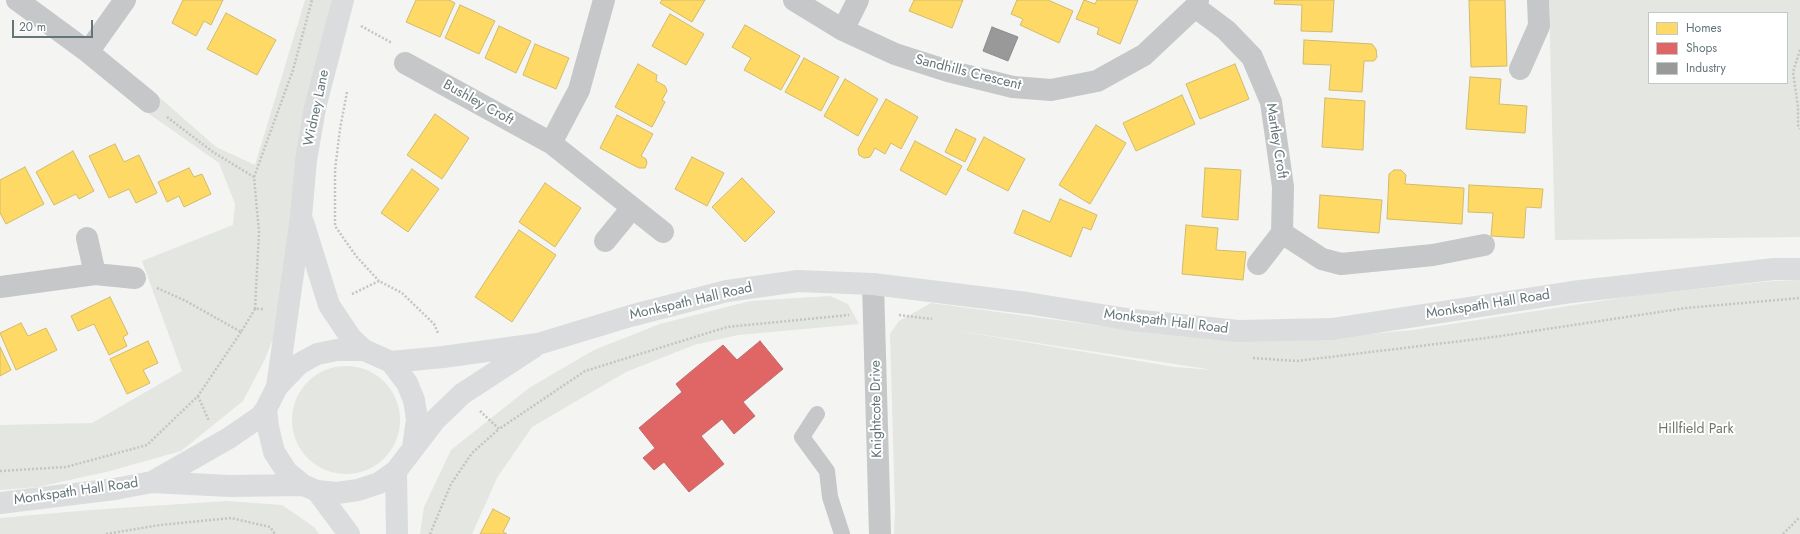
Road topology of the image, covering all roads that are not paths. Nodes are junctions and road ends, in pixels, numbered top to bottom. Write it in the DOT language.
graph roads {
  1 [pos="17,0"];
  2 [pos="125,0"];
  3 [pos="343,0"];
  4 [pos="604,0"];
  5 [pos="794,0"];
  6 [pos="858,0"];
  7 [pos="1538,0"];
  8 [pos="1196,3"];
  9 [pos="843,30"];
  10 [pos="88,52"];
  11 [pos="405,64"];
  12 [pos="1520,69"];
  13 [pos="149,102"];
  14 [pos="551,143"];
  15 [pos="632,208"];
  16 [pos="301,217"];
  17 [pos="663,232"];
  18 [pos="1282,233"];
  19 [pos="87,238"];
  20 [pos="605,241"];
  21 [pos="1484,245"];
  22 [pos="1258,264"];
  23 [pos="1800,269"];
  24 [pos="95,274"];
  25 [pos="135,278"];
  26 [pos="873,284"];
  27 [pos="0,287"];
  28 [pos="538,344"];
  29 [pos="364,350"];
  30 [pos="391,362"];
  31 [pos="277,387"];
  32 [pos="266,409"];
  33 [pos="817,414"];
  34 [pos="413,448"];
  35 [pos="396,471"];
  36 [pos="152,482"];
  37 [pos="310,488"];
  38 [pos="0,503"];
  39 [pos="349,534"];
  40 [pos="397,534"];
  41 [pos="842,534"];
  42 [pos="880,534"];
  1 -- 10 [label="street"];
  2 -- 10 [label="street"];
  3 -- 16 [label="street, Widney Lane"];
  4 -- 14 [label="street"];
  5 -- 9 [label="street, Sandhills Crescent"];
  6 -- 9 [label="street"];
  7 -- 12 [label="street"];
  8 -- 9 [label="street, Sandhills Crescent"];
  8 -- 18 [label="street, Martley Croft"];
  10 -- 13 [label="street"];
  11 -- 14 [label="street, Bushley Croft"];
  14 -- 15 [label="street, Bushley Croft"];
  15 -- 17 [label="street, Bushley Croft"];
  15 -- 20 [label="street"];
  16 -- 29 [label="street, Widney Lane"];
  16 -- 31 [label="street, Widney Lane"];
  18 -- 21 [label="street"];
  18 -- 22 [label="street"];
  19 -- 24 [label="street"];
  23 -- 26 [label="street, Monkspath Hall Road"];
  24 -- 25 [label="street"];
  24 -- 27 [label="street"];
  26 -- 28 [label="street, Monkspath Hall Road"];
  26 -- 42 [label="street, Knightcote Drive"];
  28 -- 30 [label="street, Monkspath Hall Road"];
  28 -- 34 [label="street, Monkspath Hall Road"];
  29 -- 30 [label="street"];
  29 -- 31 [label="street"];
  30 -- 34 [label="street"];
  31 -- 32 [label="street"];
  32 -- 36 [label="street, Monkspath Hall Road"];
  32 -- 37 [label="street"];
  33 -- 41 [label="lane"];
  34 -- 35 [label="street, Monkspath Hall Road"];
  35 -- 37 [label="street, Monkspath Hall Road"];
  35 -- 40 [label="street"];
  36 -- 37 [label="street, Monkspath Hall Road"];
  36 -- 38 [label="street, Monkspath Hall Road"];
  37 -- 39 [label="street"];
}
